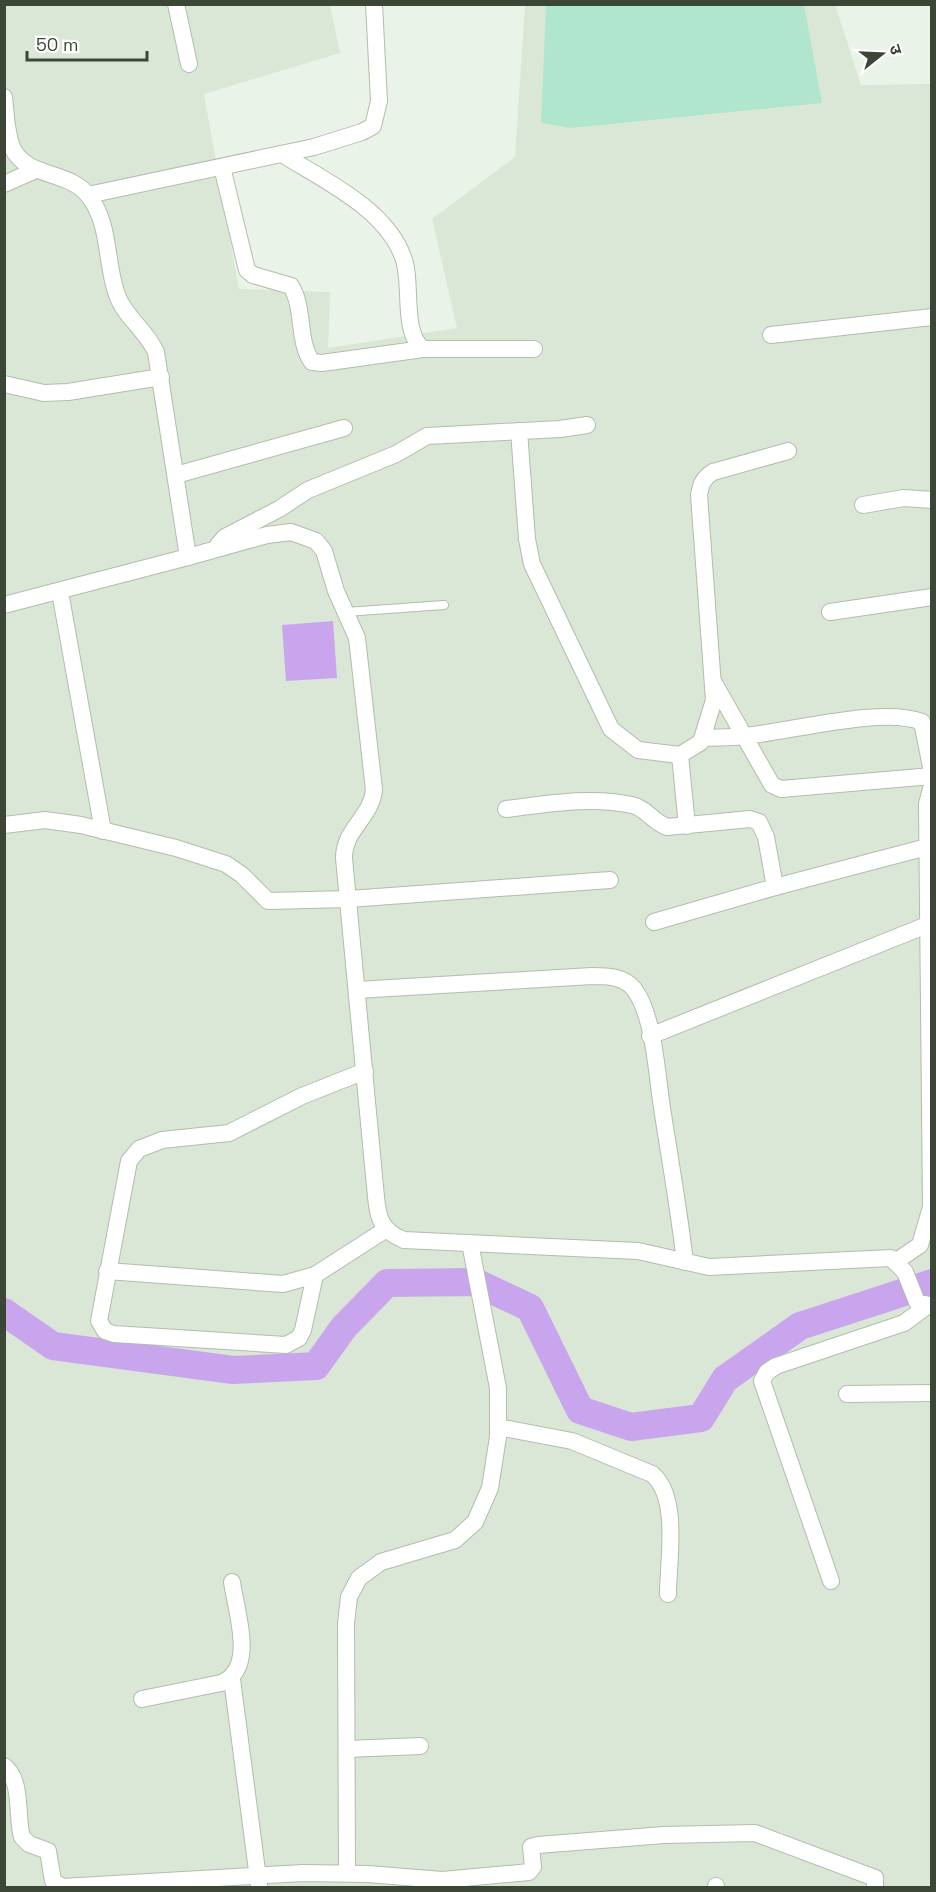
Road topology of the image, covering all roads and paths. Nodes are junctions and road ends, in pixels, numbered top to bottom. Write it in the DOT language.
graph roads {
  1 [pos="176,4"];
  2 [pos="374,4"];
  3 [pos="189,64"];
  4 [pos="4,97"];
  5 [pos="282,154"];
  6 [pos="222,167"];
  7 [pos="36,170"];
  8 [pos="4,184"];
  9 [pos="88,195"];
  10 [pos="932,317"];
  11 [pos="771,335"];
  12 [pos="423,349"];
  13 [pos="534,349"];
  14 [pos="161,377"];
  15 [pos="4,384"];
  16 [pos="587,425"];
  17 [pos="344,428"];
  18 [pos="519,431"];
  19 [pos="788,451"];
  20 [pos="176,475"];
  21 [pos="932,500"];
  22 [pos="863,505"];
  23 [pos="213,550"];
  24 [pos="188,557"];
  25 [pos="60,592"];
  26 [pos="932,597"];
  27 [pos="4,605"];
  28 [pos="444,605"];
  29 [pos="346,612"];
  30 [pos="830,612"];
  31 [pos="714,683"];
  32 [pos="743,736"];
  33 [pos="703,738"];
  34 [pos="680,755"];
  35 [pos="932,774"];
  36 [pos="932,784"];
  37 [pos="506,809"];
  38 [pos="4,825"];
  39 [pos="687,826"];
  40 [pos="103,831"];
  41 [pos="927,847"];
  42 [pos="610,880"];
  43 [pos="775,887"];
  44 [pos="349,899"];
  45 [pos="654,922"];
  46 [pos="927,925"];
  47 [pos="930,954"];
  48 [pos="357,990"];
  49 [pos="650,1036"];
  50 [pos="364,1071"];
  51 [pos="931,1168"];
  52 [pos="385,1230"];
  53 [pos="470,1243"];
  54 [pos="685,1262"];
  55 [pos="900,1267"];
  56 [pos="107,1271"];
  57 [pos="315,1275"];
  58 [pos="925,1305"];
  59 [pos="932,1393"];
  60 [pos="848,1394"];
  61 [pos="498,1427"];
  62 [pos="831,1581"];
  63 [pos="232,1582"];
  64 [pos="668,1594"];
  65 [pos="232,1678"];
  66 [pos="142,1699"];
  67 [pos="420,1746"];
  68 [pos="347,1749"];
  69 [pos="4,1766"];
  70 [pos="346,1873"];
  71 [pos="259,1882"];
  72 [pos="875,1887"];
  1 -- 3 [label="street"];
  2 -- 5 [label="street"];
  4 -- 7 [label="street"];
  5 -- 6 [label="street"];
  5 -- 12 [label="street"];
  6 -- 9 [label="street"];
  6 -- 12 [label="street"];
  7 -- 8 [label="street"];
  7 -- 9 [label="street"];
  9 -- 14 [label="street"];
  10 -- 11 [label="street"];
  12 -- 13 [label="street"];
  14 -- 15 [label="street"];
  14 -- 20 [label="street"];
  16 -- 18 [label="street"];
  17 -- 20 [label="street"];
  18 -- 23 [label="street"];
  18 -- 34 [label="street"];
  19 -- 31 [label="street"];
  20 -- 24 [label="street"];
  21 -- 22 [label="street"];
  23 -- 24 [label="street"];
  23 -- 29 [label="street"];
  24 -- 25 [label="street"];
  25 -- 27 [label="street"];
  25 -- 40 [label="street"];
  26 -- 30 [label="street"];
  28 -- 29 [label="lane"];
  29 -- 44 [label="street"];
  31 -- 32 [label="street"];
  31 -- 33 [label="street"];
  32 -- 33 [label="street"];
  32 -- 35 [label="street"];
  32 -- 35 [label="street"];
  33 -- 34 [label="street"];
  34 -- 39 [label="street"];
  36 -- 41 [label="street"];
  37 -- 39 [label="street"];
  38 -- 40 [label="street"];
  39 -- 43 [label="street"];
  40 -- 44 [label="street"];
  41 -- 43 [label="street"];
  41 -- 46 [label="street"];
  42 -- 44 [label="street"];
  43 -- 45 [label="street"];
  44 -- 48 [label="street"];
  46 -- 47 [label="street"];
  46 -- 49 [label="street"];
  47 -- 51 [label="street"];
  48 -- 49 [label="street"];
  48 -- 50 [label="street"];
  49 -- 54 [label="street"];
  50 -- 52 [label="street"];
  50 -- 56 [label="street"];
  51 -- 55 [label="street"];
  52 -- 53 [label="street"];
  52 -- 57 [label="street"];
  53 -- 54 [label="street"];
  53 -- 61 [label="street"];
  54 -- 55 [label="street"];
  55 -- 58 [label="street"];
  56 -- 57 [label="street"];
  56 -- 57 [label="street"];
  58 -- 62 [label="street"];
  59 -- 60 [label="street"];
  61 -- 64 [label="street"];
  61 -- 68 [label="street"];
  63 -- 65 [label="street"];
  65 -- 66 [label="street"];
  65 -- 71 [label="street"];
  67 -- 68 [label="street"];
  68 -- 70 [label="street"];
  69 -- 71 [label="street"];
  70 -- 71 [label="street"];
  70 -- 72 [label="street"];
}
